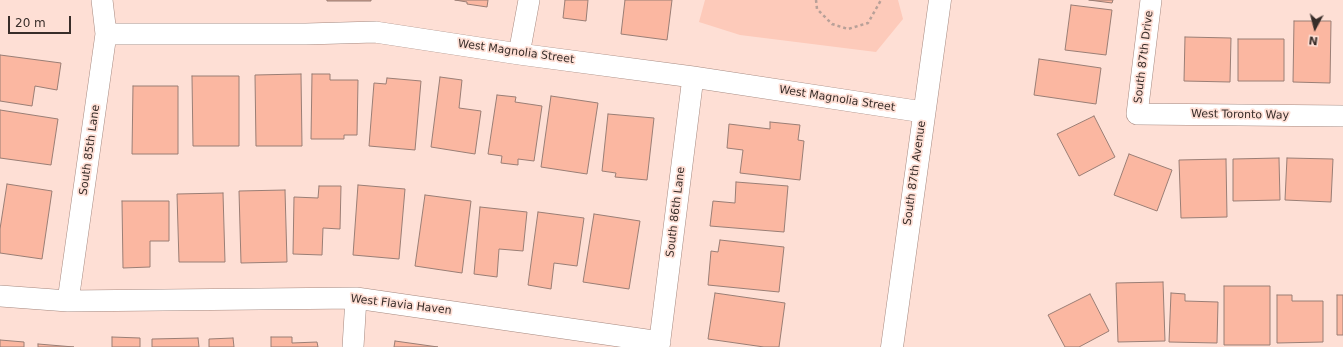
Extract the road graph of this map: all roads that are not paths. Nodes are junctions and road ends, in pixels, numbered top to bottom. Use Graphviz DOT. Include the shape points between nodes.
graph roads {
  1 [pos="102,0"];
  2 [pos="529,0"];
  3 [pos="940,0"];
  4 [pos="1151,0"];
  5 [pos="106,34"];
  6 [pos="519,54"];
  7 [pos="693,77"];
  8 [pos="923,112"];
  9 [pos="1137,114"];
  10 [pos="1343,116"];
  11 [pos="0,296"];
  12 [pos="356,298"];
  13 [pos="68,301"];
  14 [pos="659,344"];
  15 [pos="353,347"];
  16 [pos="892,347"];
  1 -- 5 [label="street, South 85th Lane"];
  2 -- 6 [label="street"];
  3 -- 8 [label="street, South 87th Avenue"];
  4 -- 9 [label="street, South 87th Drive"];
  5 -- 6 [label="street, West Magnolia Street" via="375,32"];
  5 -- 13 [label="street, South 85th Lane"];
  6 -- 7 [label="street, West Magnolia Street"];
  7 -- 8 [label="street, West Magnolia Street"];
  7 -- 14 [label="street, South 86th Lane"];
  8 -- 16 [label="street, South 87th Avenue"];
  9 -- 10 [label="street, West Toronto Way"];
  11 -- 13 [label="street, West Flavia Haven"];
  12 -- 13 [label="street, West Flavia Haven"];
  12 -- 14 [label="street, West Flavia Haven"];
  12 -- 15 [label="street"];
}
